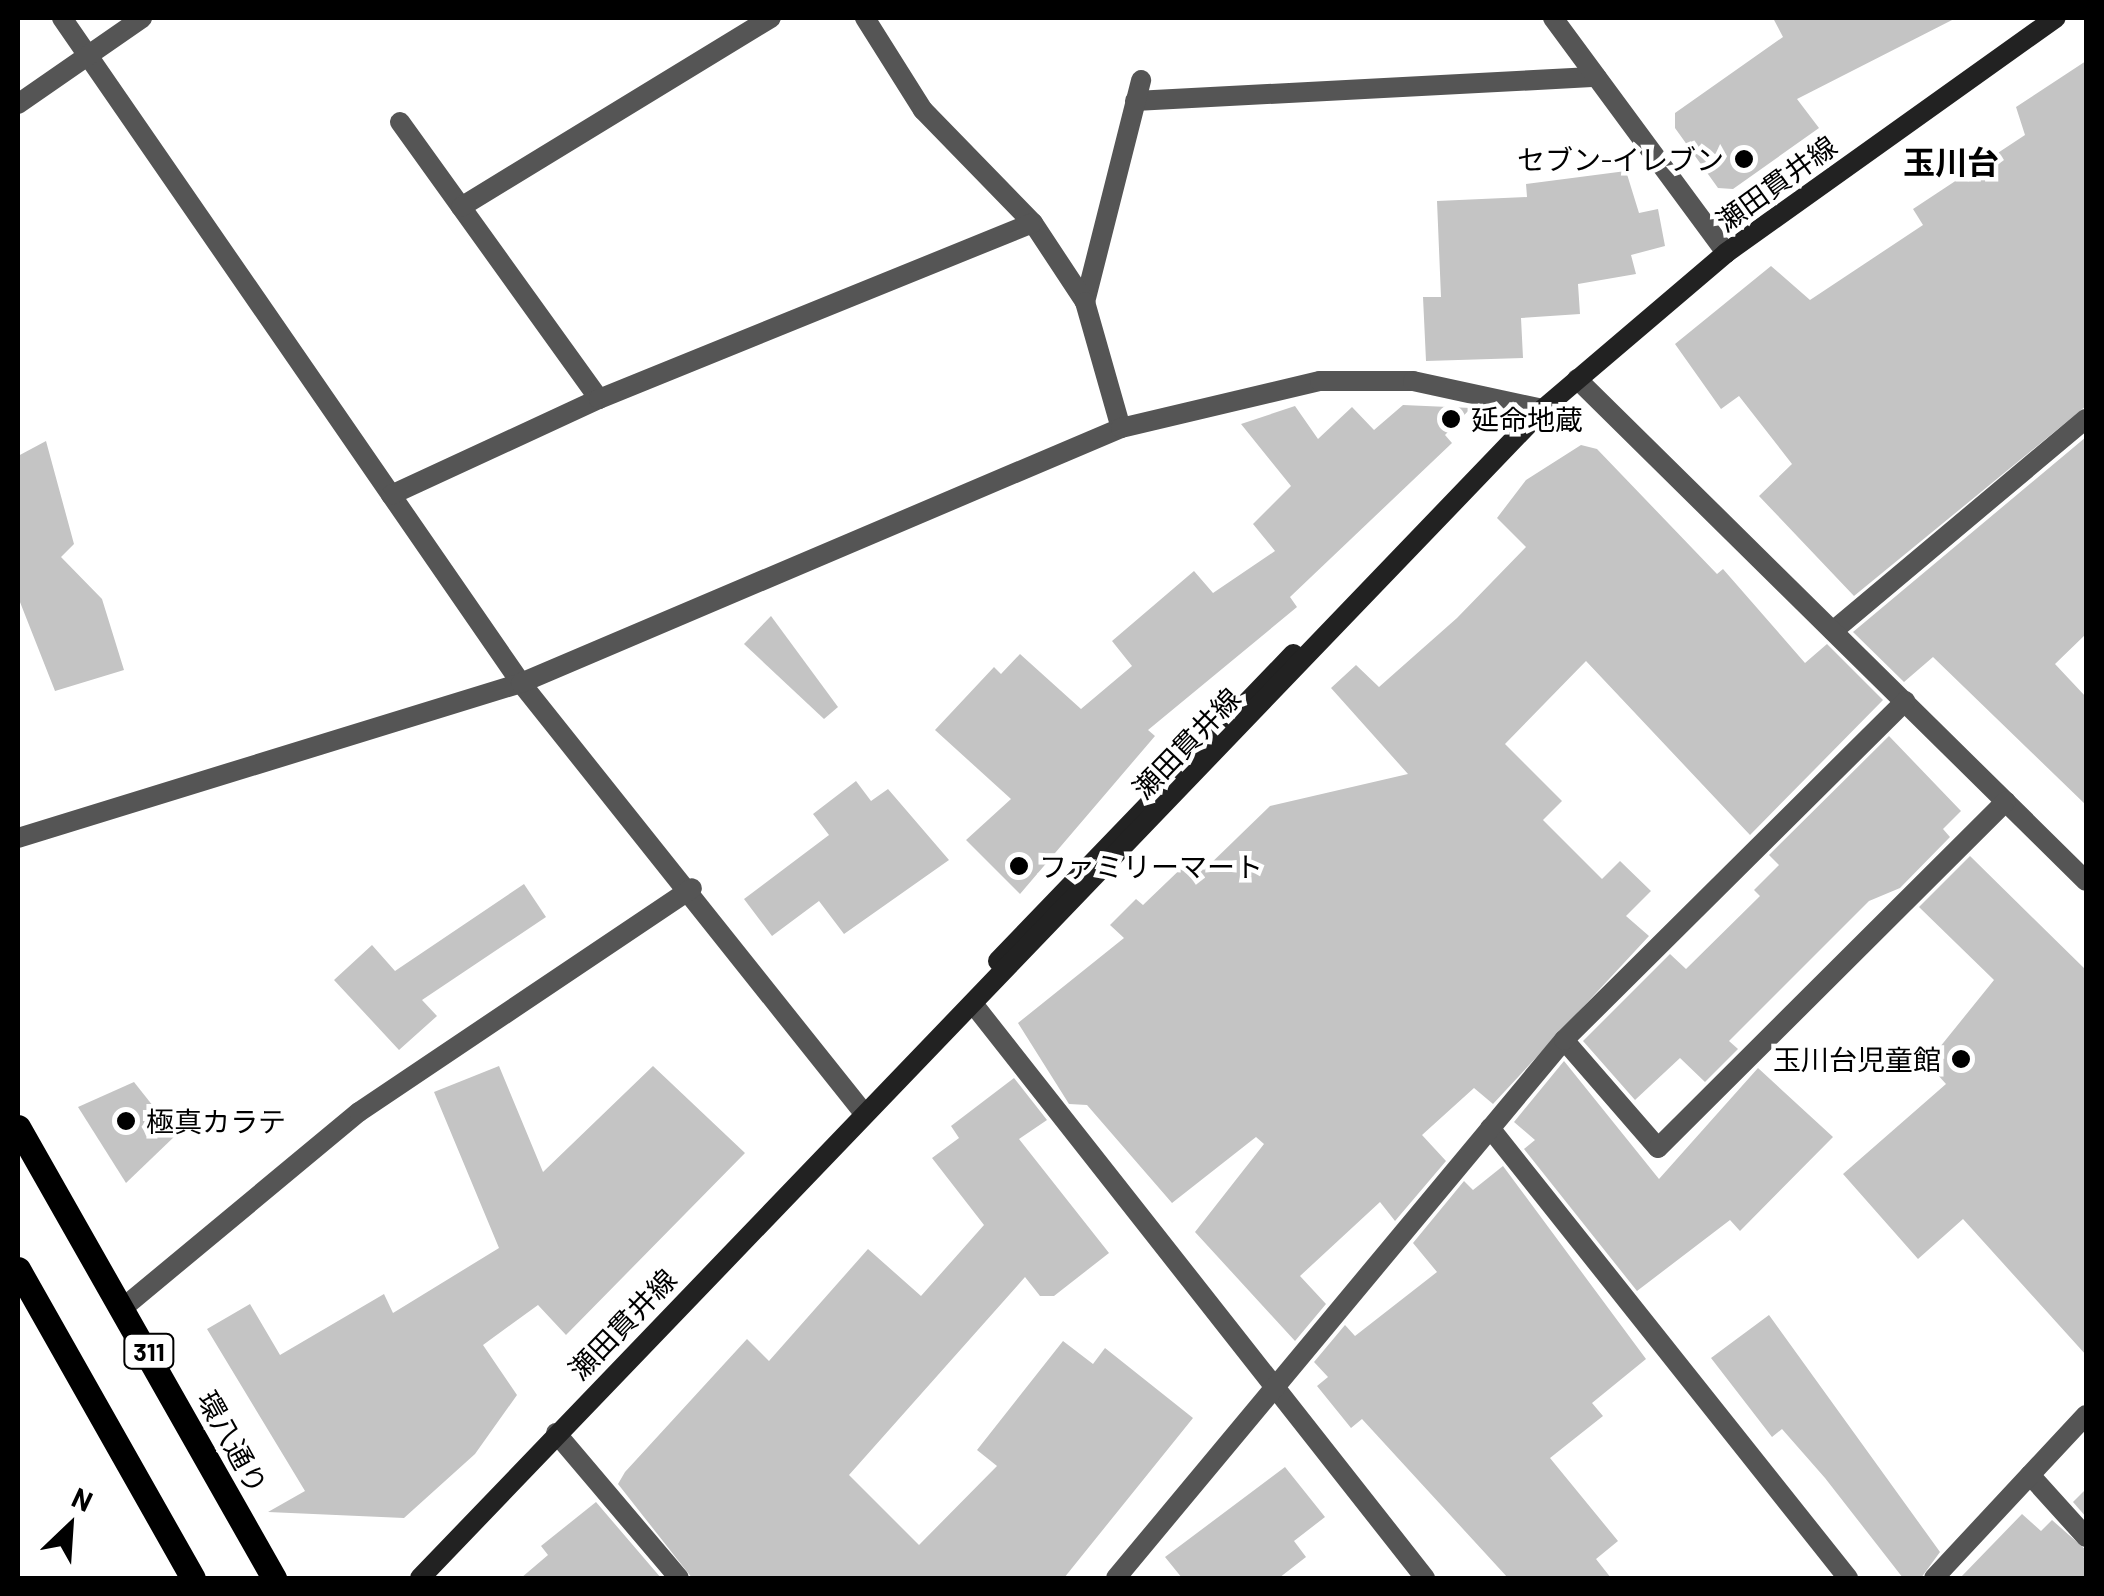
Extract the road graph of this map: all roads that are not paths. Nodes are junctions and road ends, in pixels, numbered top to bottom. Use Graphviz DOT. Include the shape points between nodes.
graph roads {
  1 [pos="62,18"];
  2 [pos="142,18"];
  3 [pos="771,18"];
  4 [pos="865,18"];
  5 [pos="1552,18"];
  6 [pos="2056,18"];
  7 [pos="88,56"];
  8 [pos="1596,77"];
  9 [pos="1141,80"];
  10 [pos="1135,102"];
  11 [pos="18,104"];
  12 [pos="400,122"];
  13 [pos="460,207"];
  14 [pos="1033,223"];
  15 [pos="1726,253"];
  16 [pos="1085,302"];
  17 [pos="1577,379"];
  18 [pos="599,399"];
  19 [pos="1543,409"];
  20 [pos="2086,419"];
  21 [pos="1121,428"];
  22 [pos="390,495"];
  23 [pos="1396,564"];
  24 [pos="1834,631"];
  25 [pos="521,683"];
  26 [pos="1905,701"];
  27 [pos="2006,801"];
  28 [pos="18,838"];
  29 [pos="2086,882"];
  30 [pos="692,888"];
  31 [pos="974,1005"];
  32 [pos="1564,1040"];
  33 [pos="863,1112"];
  34 [pos="18,1127"];
  35 [pos="1490,1128"];
  36 [pos="18,1269"];
  37 [pos="124,1307"];
  38 [pos="1271,1388"];
  39 [pos="2086,1415"];
  40 [pos="556,1433"];
  41 [pos="2030,1476"];
  42 [pos="2086,1537"];
  43 [pos="193,1578"];
  44 [pos="274,1578"];
  45 [pos="420,1578"];
  46 [pos="680,1578"];
  47 [pos="1116,1578"];
  48 [pos="1425,1578"];
  49 [pos="1848,1578"];
  50 [pos="1934,1578"];
  1 -- 7 [label="street"];
  2 -- 7 [label="street"];
  3 -- 13 [label="street"];
  4 -- 14 [label="street" via="923,110"];
  5 -- 8 [label="street"];
  6 -- 15 [label="main road, 瀬田貫井線"];
  7 -- 11 [label="street"];
  7 -- 22 [label="street"];
  8 -- 10 [label="street"];
  8 -- 15 [label="street"];
  9 -- 10 [label="street"];
  10 -- 16 [label="street"];
  12 -- 13 [label="street"];
  13 -- 18 [label="street"];
  14 -- 16 [label="street"];
  14 -- 18 [label="street"];
  15 -- 17 [label="main road, 瀬田貫井線"];
  16 -- 21 [label="street"];
  17 -- 19 [label="main road, 瀬田貫井線"];
  17 -- 24 [label="street"];
  18 -- 22 [label="street"];
  19 -- 21 [label="street" via="1413,381 1320,381"];
  19 -- 23 [label="main road, 瀬田貫井線"];
  20 -- 24 [label="street"];
  21 -- 25 [label="street"];
  22 -- 25 [label="street"];
  23 -- 31 [label="main road, 瀬田貫井線"];
  23 -- 33 [label="main road" via="1238,703"];
  24 -- 26 [label="street"];
  25 -- 28 [label="street"];
  25 -- 30 [label="street"];
  26 -- 27 [label="street"];
  26 -- 32 [label="street"];
  27 -- 29 [label="street"];
  27 -- 32 [label="street" via="1658,1148"];
  30 -- 33 [label="street"];
  30 -- 37 [label="street" via="359,1112"];
  31 -- 33 [label="main road, 瀬田貫井線"];
  31 -- 38 [label="street"];
  32 -- 35 [label="street"];
  33 -- 40 [label="main road, 瀬田貫井線"];
  34 -- 37 [label="main road, 環八通り / 311"];
  35 -- 38 [label="street"];
  35 -- 49 [label="street"];
  36 -- 43 [label="main road, 311"];
  37 -- 44 [label="main road, 環八通り / 311"];
  38 -- 47 [label="street"];
  38 -- 48 [label="street"];
  39 -- 41 [label="street"];
  40 -- 45 [label="main road, 瀬田貫井線"];
  40 -- 46 [label="street"];
  41 -- 42 [label="street"];
  41 -- 50 [label="street"];
}
